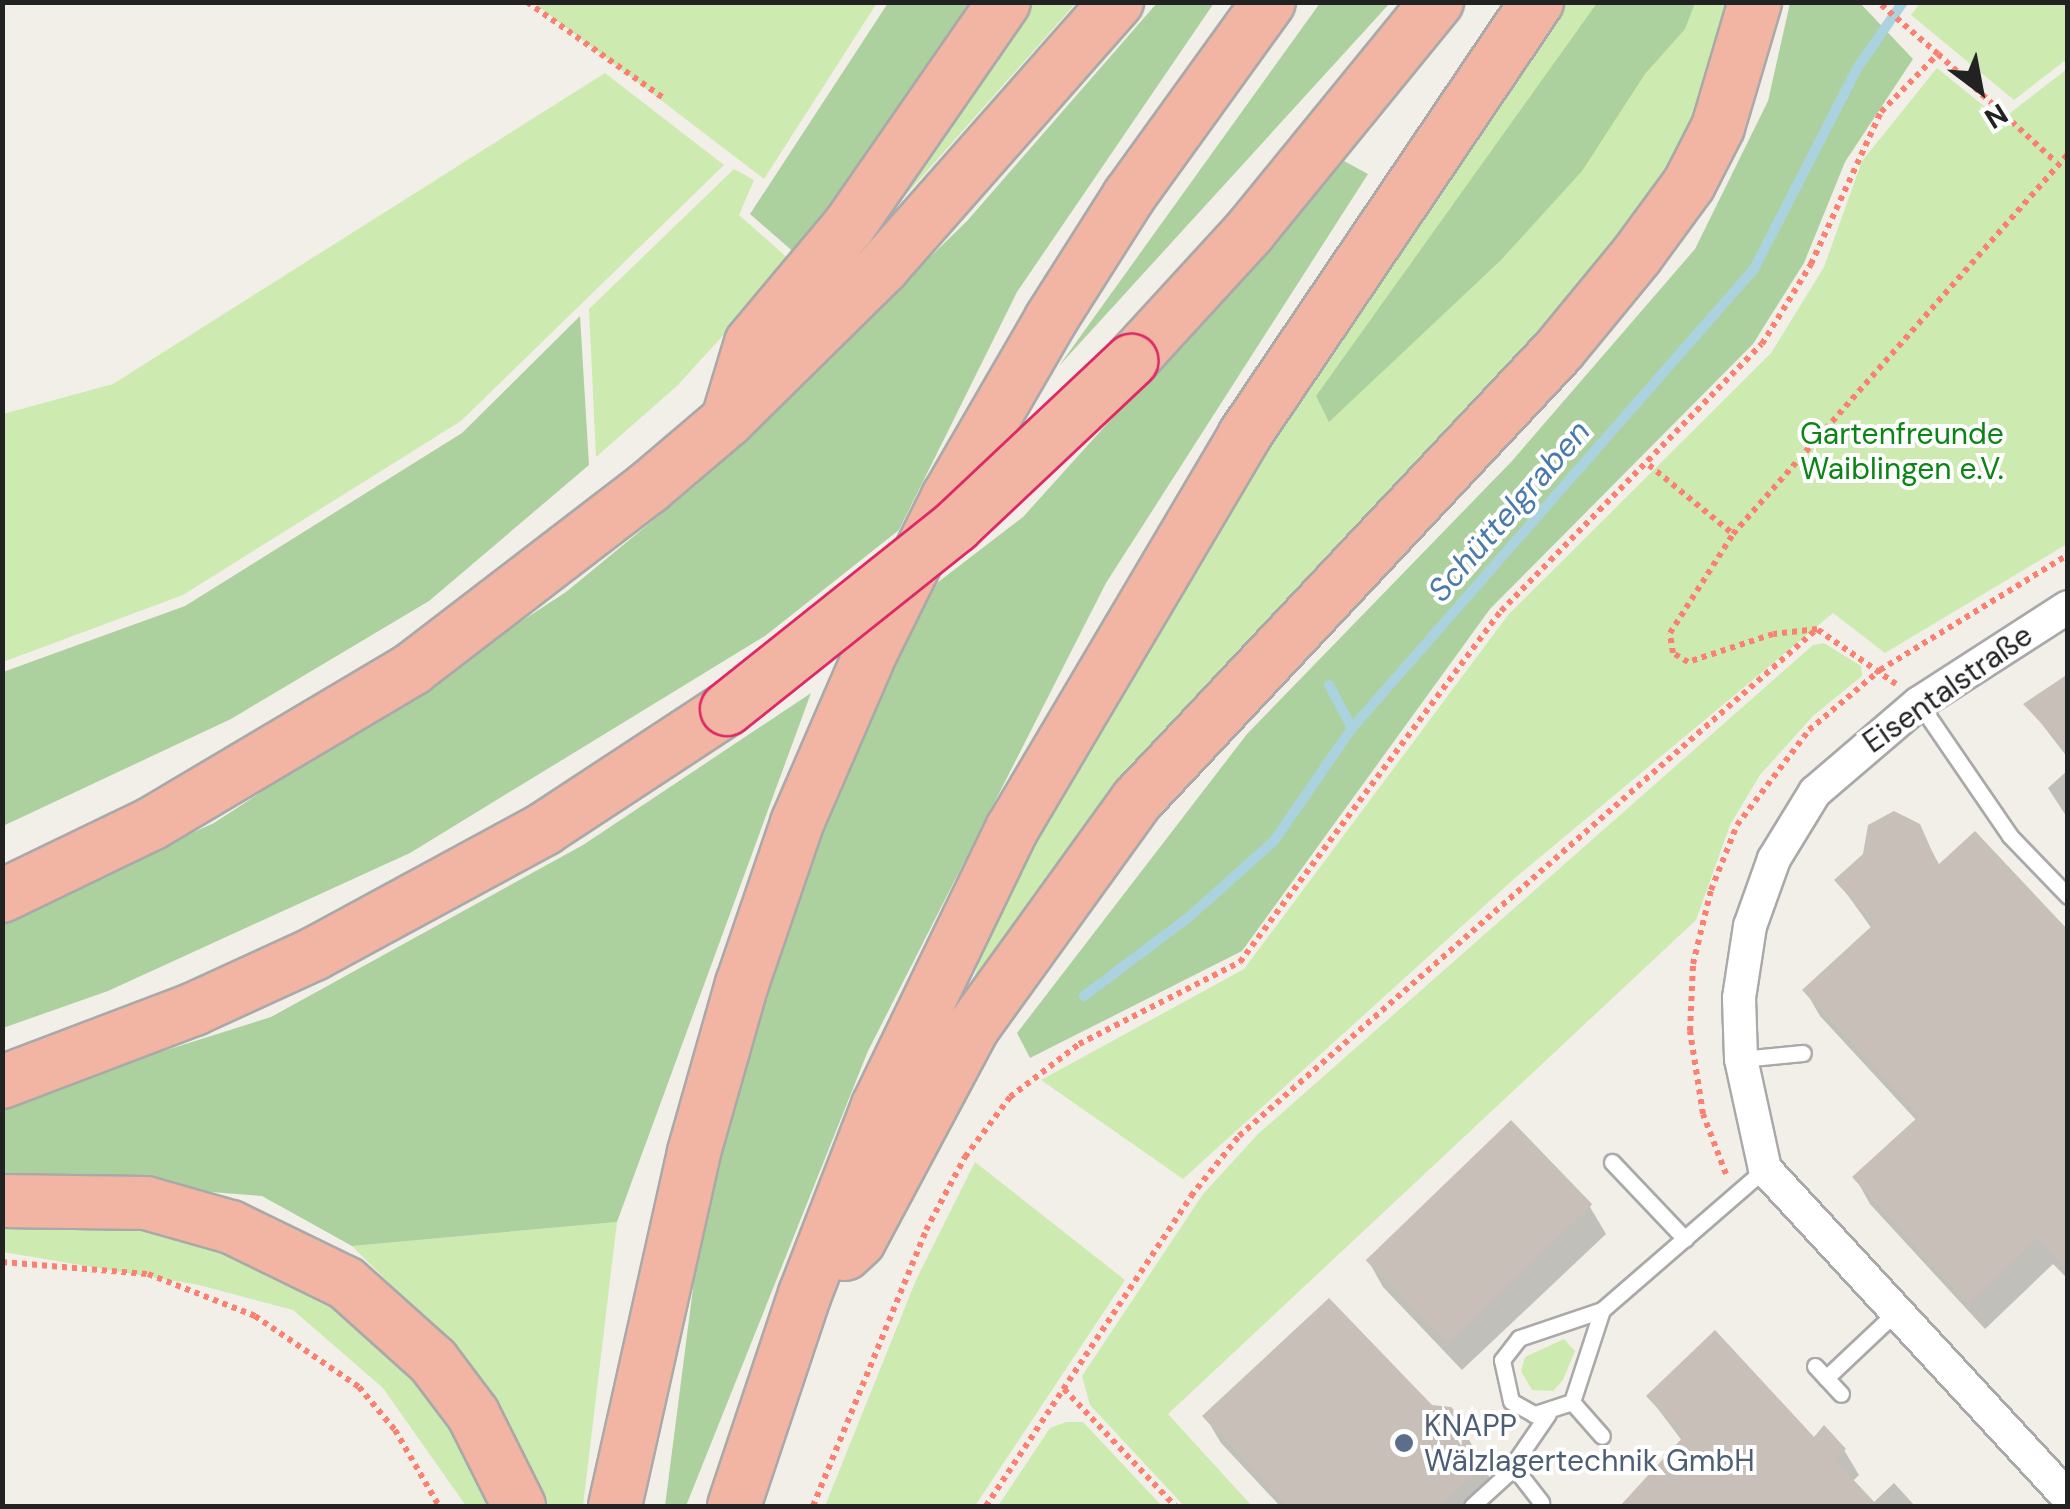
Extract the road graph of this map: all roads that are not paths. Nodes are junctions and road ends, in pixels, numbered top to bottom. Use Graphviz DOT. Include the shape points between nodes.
graph roads {
  1 [pos="1004,2"];
  2 [pos="1116,2"];
  3 [pos="1268,2"];
  4 [pos="1437,2"];
  5 [pos="1536,2"];
  6 [pos="1755,2"];
  7 [pos="728,420"];
  8 [pos="2068,607"];
  9 [pos="1919,703"];
  10 [pos="2,896"];
  11 [pos="2068,896"];
  12 [pos="1803,1053"];
  13 [pos="1741,1060"];
  14 [pos="2,1082"];
  15 [pos="1612,1162"];
  16 [pos="1765,1168"];
  17 [pos="2,1200"];
  18 [pos="1685,1239"];
  19 [pos="804,1294"];
  20 [pos="1602,1310"];
  21 [pos="1896,1312"];
  22 [pos="1841,1394"];
  23 [pos="1572,1402"];
  24 [pos="1548,1414"];
  25 [pos="1602,1436"];
  26 [pos="1513,1466"];
  27 [pos="2068,1497"];
  28 [pos="1541,1502"];
  29 [pos="519,1506"];
  30 [pos="615,1506"];
  31 [pos="734,1506"];
  32 [pos="1472,1506"];
  1 -- 7 [label="highway" via="860,212 751,343"];
  2 -- 7 [label="highway" via="883,267"];
  3 -- 30 [label="highway" via="1129,196 1051,319 948,497 857,684 797,824 742,984 694,1152"];
  4 -- 14 [label="highway, bridge" via="1250,230 1130,361 956,526 727,708 544,829 314,954 194,1009"];
  5 -- 19 [label="highway" via="1244,436 1072,720 951,948 878,1106"];
  6 -- 19 [label="highway" via="1718,127 1638,255 1559,350 1138,798 974,1026 859,1241"];
  7 -- 10 [label="highway" via="412,669 151,824"];
  8 -- 9 [label="street, Eisentalstraße"];
  9 -- 11 [label="lane" via="2010,836"];
  9 -- 13 [label="street, Eisentalstraße" via="1815,792 1774,859 1750,926 1739,998"];
  12 -- 13 [label="lane"];
  13 -- 16 [label="street, Eisentalstraße"];
  15 -- 18 [label="lane"];
  16 -- 18 [label="lane"];
  16 -- 21 [label="street, Eisentalstraße"];
  17 -- 29 [label="highway" via="146,1203 231,1227 346,1283 433,1361 473,1414"];
  18 -- 20 [label="lane"];
  19 -- 31 [label="highway"];
  20 -- 23 [label="lane"];
  20 -- 24 [label="lane" via="1532,1332 1508,1347 1503,1388 1522,1409"];
  21 -- 22 [label="lane" via="1820,1372"];
  21 -- 27 [label="street, Eisentalstraße"];
  23 -- 24 [label="lane"];
  23 -- 25 [label="lane"];
  24 -- 26 [label="lane"];
  26 -- 28 [label="lane"];
  26 -- 32 [label="lane"];
}
